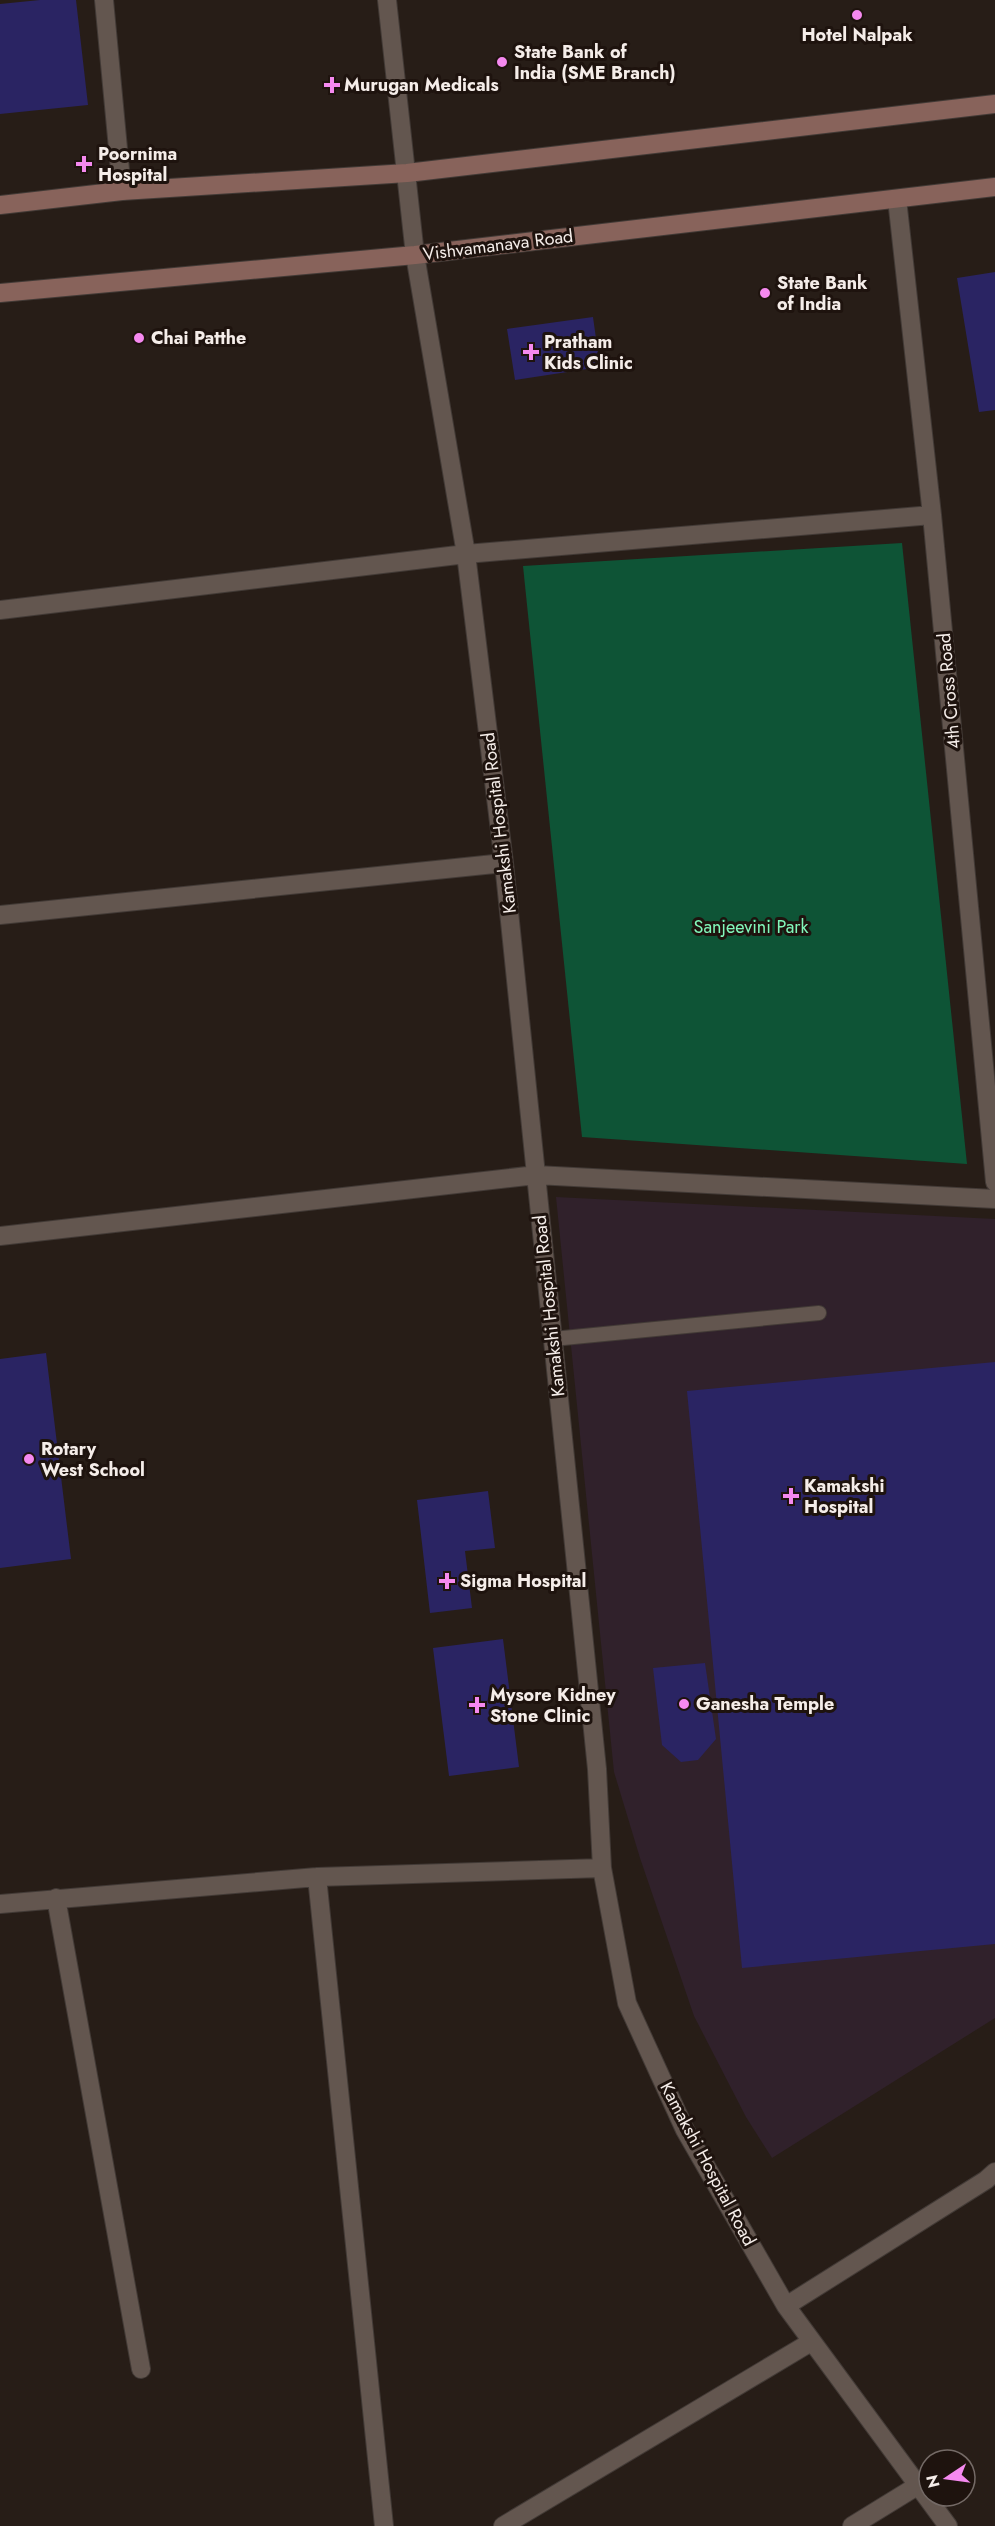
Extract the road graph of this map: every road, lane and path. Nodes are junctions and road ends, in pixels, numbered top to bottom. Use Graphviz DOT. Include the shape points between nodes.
graph roads {
  1 [pos="104,0"];
  2 [pos="387,0"];
  3 [pos="995,104"];
  4 [pos="407,173"];
  5 [pos="995,187"];
  6 [pos="122,191"];
  7 [pos="897,199"];
  8 [pos="0,205"];
  9 [pos="415,255"];
  10 [pos="0,293"];
  11 [pos="932,515"];
  12 [pos="466,554"];
  13 [pos="0,610"];
  14 [pos="504,863"];
  15 [pos="0,915"];
  16 [pos="536,1174"];
  17 [pos="995,1182"];
  18 [pos="995,1199"];
  19 [pos="0,1236"];
  20 [pos="819,1314"];
  21 [pos="553,1339"];
  22 [pos="602,1868"];
  23 [pos="317,1876"];
  24 [pos="56,1898"];
  25 [pos="0,1904"];
  26 [pos="992,2181"];
  27 [pos="786,2306"];
  28 [pos="810,2342"];
  29 [pos="141,2369"];
  30 [pos="917,2486"];
  31 [pos="934,2508"];
  32 [pos="384,2526"];
  33 [pos="503,2526"];
  34 [pos="852,2526"];
  35 [pos="948,2526"];
  1 -- 6 [label="street"];
  2 -- 4 [label="street, Kamakshi Hospital Road"];
  3 -- 4 [label="main road"];
  4 -- 6 [label="main road"];
  4 -- 9 [label="street, Kamakshi Hospital Road"];
  5 -- 7 [label="main road, Vishvamanava Road"];
  6 -- 8 [label="main road"];
  7 -- 9 [label="main road, Vishvamanava Road"];
  7 -- 11 [label="street, 4th Cross Road"];
  9 -- 10 [label="main road, Vishvamanava Road"];
  9 -- 12 [label="street, Kamakshi Hospital Road"];
  11 -- 12 [label="street"];
  11 -- 17 [label="street, 4th Cross Road"];
  12 -- 13 [label="street"];
  12 -- 14 [label="street, Kamakshi Hospital Road"];
  14 -- 15 [label="street"];
  14 -- 16 [label="street, Kamakshi Hospital Road"];
  16 -- 18 [label="street"];
  16 -- 19 [label="street"];
  16 -- 21 [label="street, Kamakshi Hospital Road"];
  20 -- 21 [label="lane"];
  21 -- 22 [label="street, Kamakshi Hospital Road" via="596,1758"];
  22 -- 23 [label="street"];
  22 -- 27 [label="street, Kamakshi Hospital Road" via="627,2003 685,2130"];
  23 -- 24 [label="street"];
  23 -- 32 [label="street"];
  24 -- 25 [label="street"];
  24 -- 29 [label="street"];
  26 -- 27 [label="street"];
  27 -- 28 [label="street, Kamakshi Hospital Road"];
  28 -- 30 [label="street, Kamakshi Hospital Road"];
  28 -- 33 [label="street"];
  30 -- 34 [label="street"];
  31 -- 35 [label="street, Kamakshi Hospital Road"];
}
